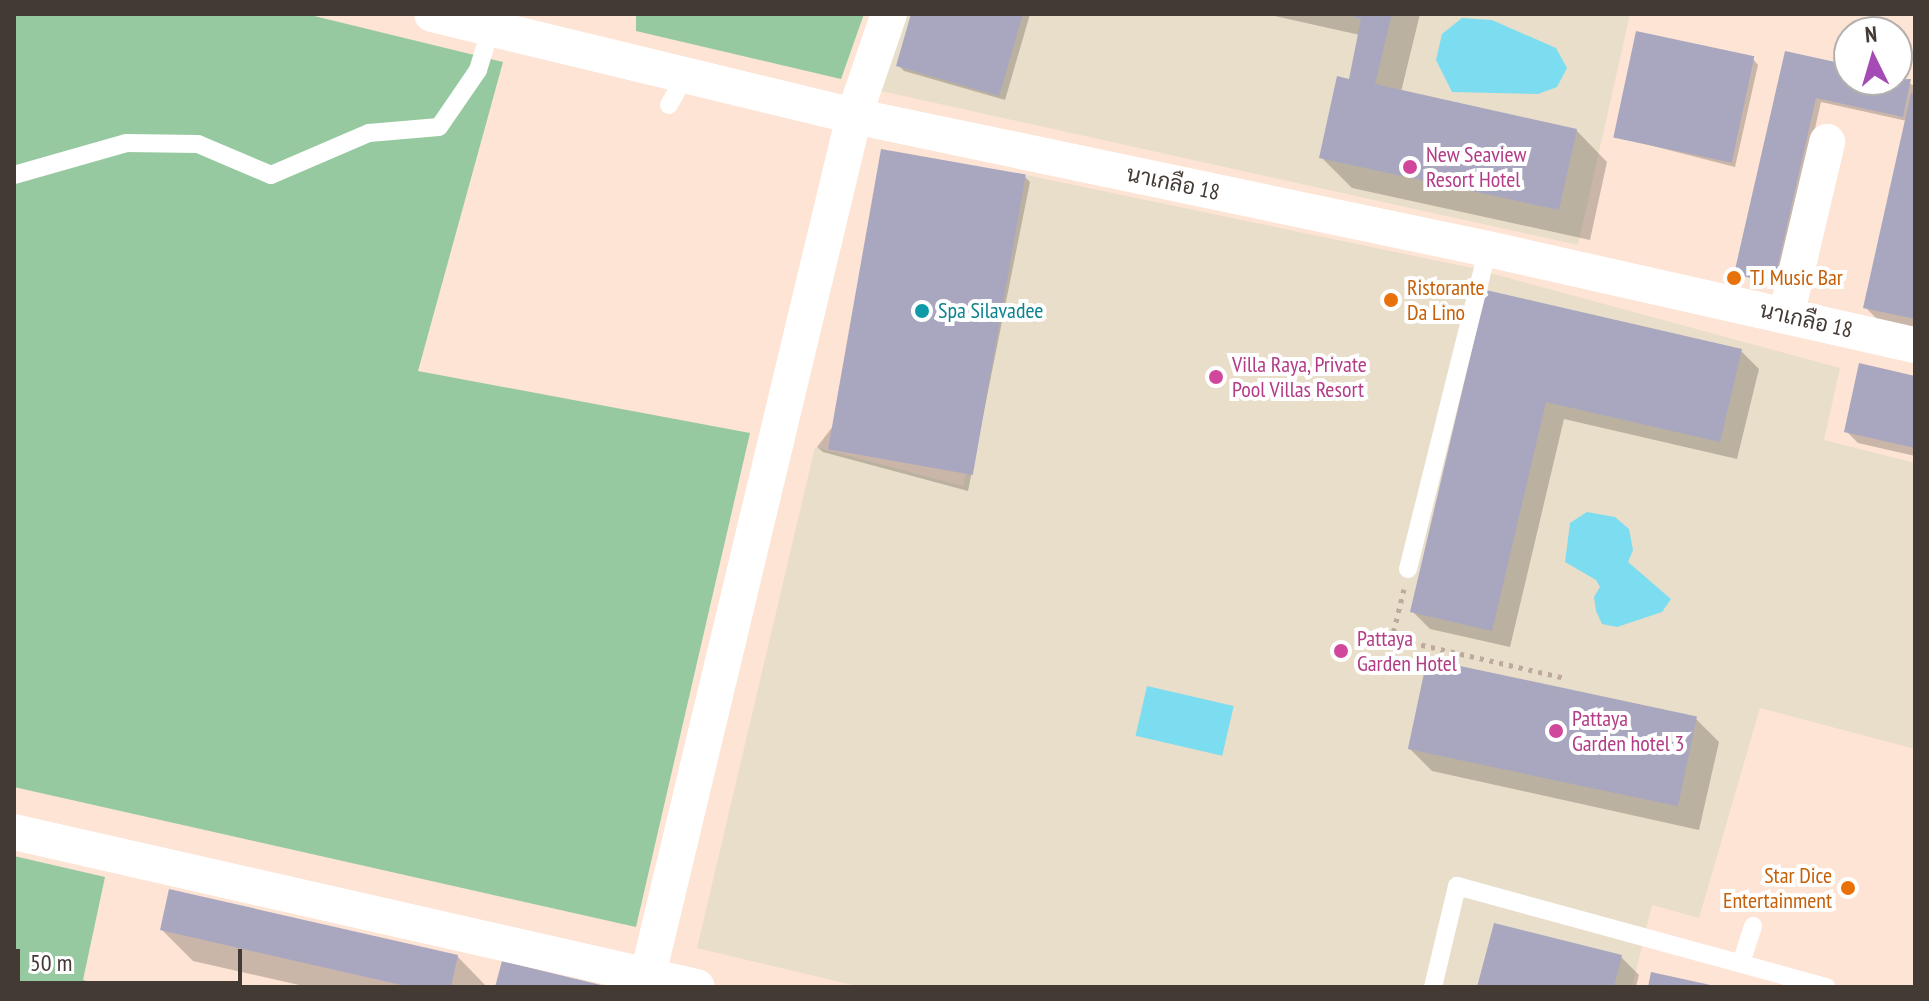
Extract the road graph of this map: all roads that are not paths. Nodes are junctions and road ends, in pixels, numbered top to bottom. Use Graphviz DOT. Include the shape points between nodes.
graph roads {
  1 [pos="432,14"];
  2 [pos="889,14"];
  3 [pos="490,31"];
  4 [pos="854,116"];
  5 [pos="1827,142"];
  6 [pos="14,175"];
  7 [pos="1488,249"];
  8 [pos="1786,316"];
  9 [pos="1915,345"];
  10 [pos="1408,569"];
  11 [pos="14,832"];
  12 [pos="1753,926"];
  13 [pos="1741,963"];
  14 [pos="646,981"];
  15 [pos="697,987"];
  16 [pos="1433,987"];
  17 [pos="1826,987"];
  1 -- 3 [label="street, นาเกลือ 18"];
  2 -- 4 [label="street"];
  3 -- 4 [label="street, นาเกลือ 18" via="677,91"];
  3 -- 6 [label="lane" via="478,70 439,127 369,133 271,175 198,144 126,143"];
  4 -- 7 [label="street, นาเกลือ 18"];
  4 -- 14 [label="street"];
  5 -- 8 [label="street"];
  7 -- 8 [label="street, นาเกลือ 18"];
  7 -- 10 [label="lane"];
  8 -- 9 [label="street, นาเกลือ 18"];
  11 -- 14 [label="street"];
  12 -- 13 [label="lane"];
  13 -- 16 [label="lane" via="1457,886"];
  13 -- 17 [label="lane"];
  14 -- 15 [label="street"];
}
